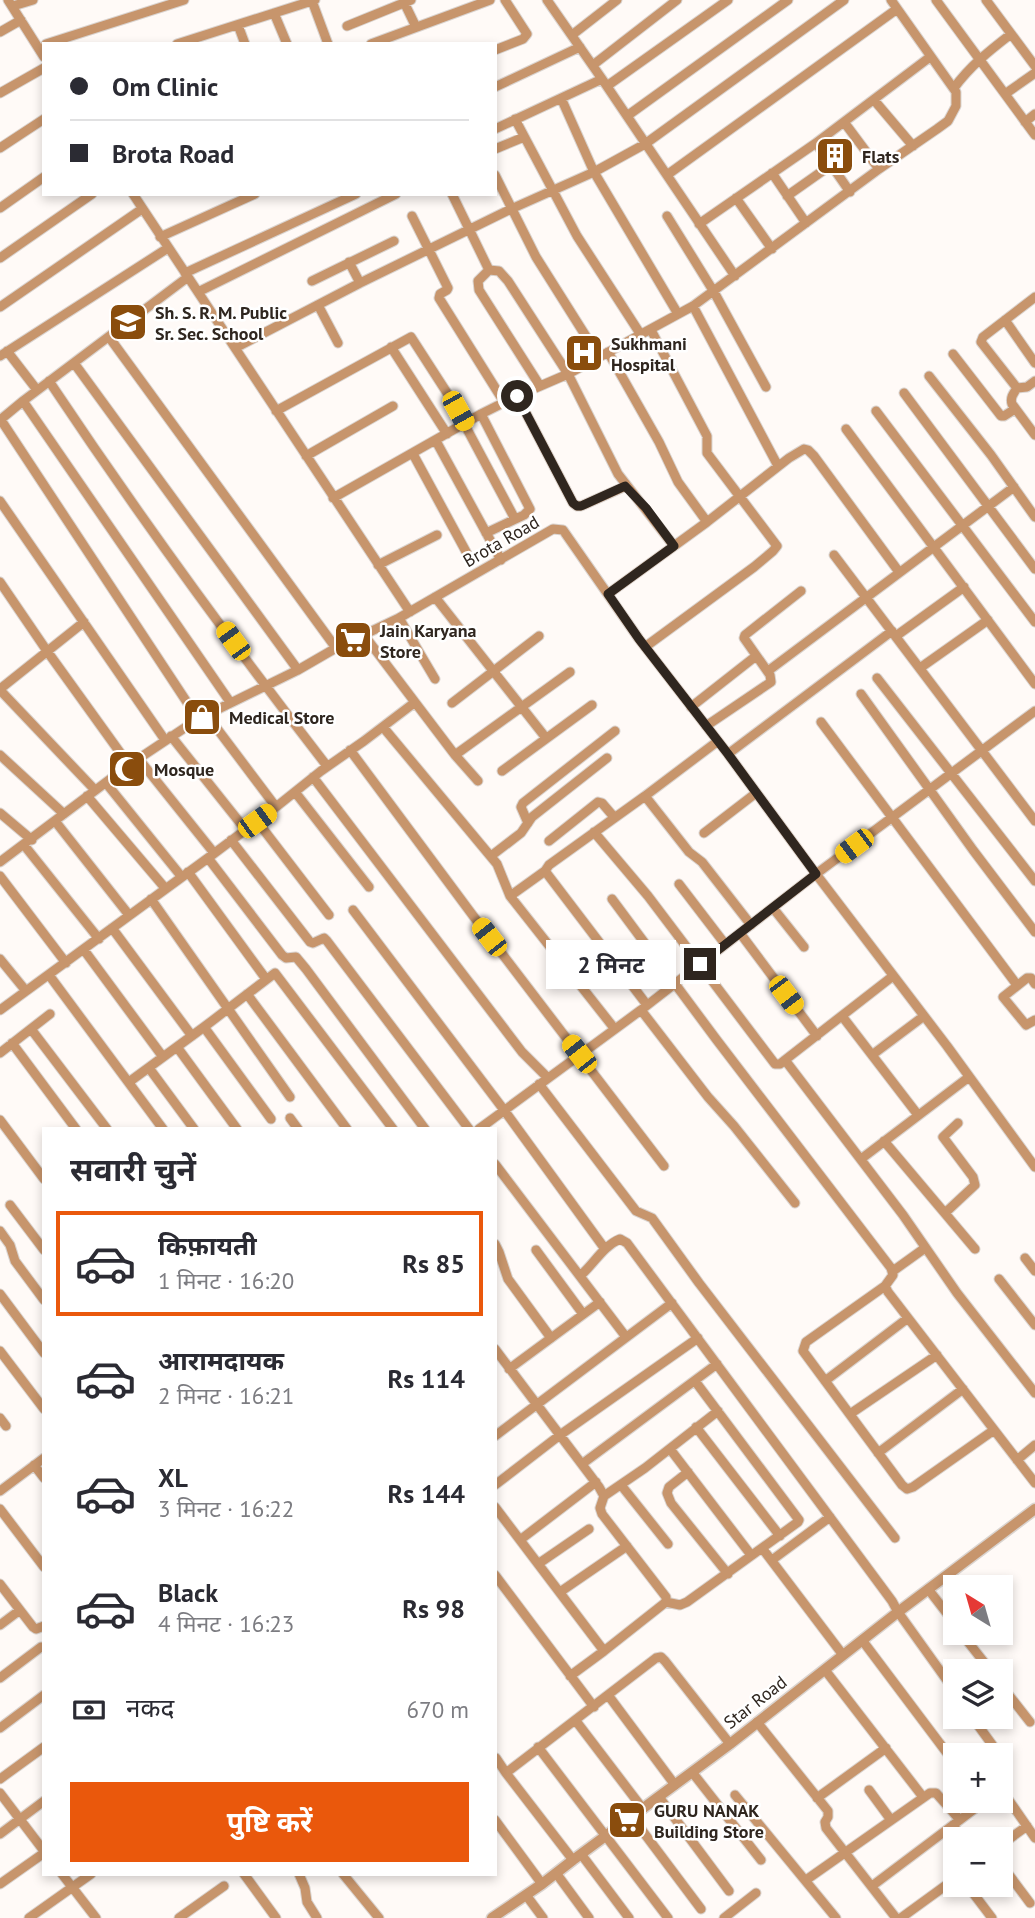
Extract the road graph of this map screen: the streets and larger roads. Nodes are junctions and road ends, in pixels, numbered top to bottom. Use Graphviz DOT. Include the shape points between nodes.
graph roads {
  1 [pos="33,0"];
  2 [pos="184,0"];
  3 [pos="313,0"];
  4 [pos="505,0"];
  5 [pos="547,0"];
  6 [pos="617,0"];
  7 [pos="677,0"];
  8 [pos="728,0"];
  9 [pos="788,0"];
  10 [pos="844,0"];
  11 [pos="891,0"];
  12 [pos="936,0"];
  13 [pos="986,0"];
  14 [pos="406,1"];
  15 [pos="483,1"];
  16 [pos="10,3"];
  17 [pos="897,9"];
  18 [pos="274,13"];
  19 [pos="21,20"];
  20 [pos="237,25"];
  21 [pos="347,26"];
  22 [pos="416,27"];
  23 [pos="0,32"];
  24 [pos="1011,34"];
  25 [pos="572,35"];
  26 [pos="51,42"];
  27 [pos="183,42"];
  28 [pos="244,42"];
  29 [pos="286,42"];
  30 [pos="327,42"];
  31 [pos="376,42"];
  32 [pos="42,45"];
  33 [pos="580,47"];
  34 [pos="497,49"];
  35 [pos="930,57"];
  36 [pos="979,58"];
  37 [pos="593,65"];
  38 [pos="1035,66"];
  39 [pos="42,69"];
  40 [pos="1035,73"];
  41 [pos="604,82"];
  42 [pos="497,86"];
  43 [pos="954,88"];
  44 [pos="0,93"];
  45 [pos="1005,94"];
  46 [pos="561,98"];
  47 [pos="874,100"];
  48 [pos="1035,114"];
  49 [pos="627,116"];
  50 [pos="42,120"];
  51 [pos="515,120"];
  52 [pos="844,122"];
  53 [pos="1025,122"];
  54 [pos="497,128"];
  55 [pos="1035,135"];
  56 [pos="524,137"];
  57 [pos="816,143"];
  58 [pos="646,144"];
  59 [pos="913,146"];
  60 [pos="0,148"];
  61 [pos="497,148"];
  62 [pos="831,165"];
  63 [pos="879,169"];
  64 [pos="594,172"];
  65 [pos="772,173"];
  66 [pos="667,176"];
  67 [pos="42,178"];
  68 [pos="497,179"];
  69 [pos="552,191"];
  70 [pos="850,192"];
  71 [pos="89,196"];
  72 [pos="136,196"];
  73 [pos="251,196"];
  74 [pos="352,196"];
  75 [pos="392,196"];
  76 [pos="453,196"];
  77 [pos="788,196"];
  78 [pos="736,198"];
  79 [pos="0,208"];
  80 [pos="142,209"];
  81 [pos="511,209"];
  82 [pos="412,216"];
  83 [pos="667,216"];
  84 [pos="806,223"];
  85 [pos="699,224"];
  86 [pos="470,230"];
  87 [pos="160,237"];
  88 [pos="394,241"];
  89 [pos="168,247"];
  90 [pos="772,249"];
  91 [pos="429,250"];
  92 [pos="0,258"];
  93 [pos="349,262"];
  94 [pos="489,270"];
  95 [pos="187,275"];
  96 [pos="734,276"];
  97 [pos="313,281"];
  98 [pos="360,283"];
  99 [pos="198,292"];
  100 [pos="714,292"];
  101 [pos="1034,301"];
  102 [pos="318,305"];
  103 [pos="693,306"];
  104 [pos="0,307"];
  105 [pos="678,314"];
  106 [pos="1005,320"];
  107 [pos="651,330"];
  108 [pos="641,335"];
  109 [pos="109,337"];
  110 [pos="338,343"];
  111 [pos="391,347"];
  112 [pos="235,348"];
  113 [pos="4,353"];
  114 [pos="953,354"];
  115 [pos="604,355"];
  116 [pos="74,363"];
  117 [pos="1035,363"];
  118 [pos="568,374"];
  119 [pos="929,376"];
  120 [pos="49,381"];
  121 [pos="1035,381"];
  122 [pos="540,386"];
  123 [pos="766,387"];
  124 [pos="1017,388"];
  125 [pos="37,390"];
  126 [pos="904,393"];
  127 [pos="517,396"];
  128 [pos="23,401"];
  129 [pos="504,402"];
  130 [pos="393,407"];
  131 [pos="1015,409"];
  132 [pos="276,411"];
  133 [pos="876,411"];
  134 [pos="481,414"];
  135 [pos="0,420"];
  136 [pos="465,423"];
  137 [pos="1033,428"];
  138 [pos="846,429"];
  139 [pos="447,435"];
  140 [pos="436,441"];
  141 [pos="413,454"];
  142 [pos="306,456"];
  143 [pos="778,466"];
  144 [pos="625,486"];
  145 [pos="1014,487"];
  146 [pos="740,496"];
  147 [pos="333,498"];
  148 [pos="0,501"];
  149 [pos="989,506"];
  150 [pos="1035,517"];
  151 [pos="515,519"];
  152 [pos="707,522"];
  153 [pos="963,525"];
  154 [pos="486,533"];
  155 [pos="437,535"];
  156 [pos="674,546"];
  157 [pos="934,546"];
  158 [pos="834,555"];
  159 [pos="470,559"];
  160 [pos="501,560"];
  161 [pos="378,565"];
  162 [pos="1035,569"];
  163 [pos="899,572"];
  164 [pos="0,582"];
  165 [pos="964,587"];
  166 [pos="801,591"];
  167 [pos="608,594"];
  168 [pos="435,597"];
  169 [pos="867,598"];
  170 [pos="410,612"];
  171 [pos="399,618"];
  172 [pos="988,620"];
  173 [pos="83,622"];
  174 [pos="1035,622"];
  175 [pos="894,634"];
  176 [pos="363,635"];
  177 [pos="539,636"];
  178 [pos="645,647"];
  179 [pos="336,648"];
  180 [pos="47,650"];
  181 [pos="756,656"];
  182 [pos="920,668"];
  183 [pos="298,670"];
  184 [pos="494,670"];
  185 [pos="768,671"];
  186 [pos="570,672"];
  187 [pos="877,678"];
  188 [pos="435,679"];
  189 [pos="1035,684"];
  190 [pos="265,686"];
  191 [pos="0,690"];
  192 [pos="861,694"];
  193 [pos="230,702"];
  194 [pos="415,703"];
  195 [pos="452,703"];
  196 [pos="592,705"];
  197 [pos="523,706"];
  198 [pos="691,707"];
  199 [pos="1035,711"];
  200 [pos="202,717"];
  201 [pos="821,722"];
  202 [pos="706,726"];
  203 [pos="383,727"];
  204 [pos="615,731"];
  205 [pos="168,738"];
  206 [pos="546,738"];
  207 [pos="718,741"];
  208 [pos="350,750"];
  209 [pos="982,750"];
  210 [pos="728,754"];
  211 [pos="0,755"];
  212 [pos="455,755"];
  213 [pos="138,758"];
  214 [pos="607,758"];
  215 [pos="129,765"];
  216 [pos="327,766"];
  217 [pos="502,771"];
  218 [pos="950,773"];
  219 [pos="313,777"];
  220 [pos="478,781"];
  221 [pos="106,783"];
  222 [pos="929,789"];
  223 [pos="295,792"];
  224 [pos="91,793"];
  225 [pos="756,793"];
  226 [pos="645,796"];
  227 [pos="276,807"];
  228 [pos="0,813"];
  229 [pos="64,814"];
  230 [pos="614,817"];
  231 [pos="892,817"];
  232 [pos="55,821"];
  233 [pos="257,821"];
  234 [pos="1035,821"];
  235 [pos="528,823"];
  236 [pos="245,830"];
  237 [pos="594,832"];
  238 [pos="704,833"];
  239 [pos="232,840"];
  240 [pos="549,841"];
  241 [pos="28,842"];
  242 [pos="211,856"];
  243 [pos="491,856"];
  244 [pos="0,862"];
  245 [pos="545,871"];
  246 [pos="184,874"];
  247 [pos="816,874"];
  248 [pos="0,876"];
  249 [pos="1035,881"];
  250 [pos="678,884"];
  251 [pos="369,887"];
  252 [pos="165,888"];
  253 [pos="510,897"];
  254 [pos="151,899"];
  255 [pos="612,900"];
  256 [pos="773,908"];
  257 [pos="353,909"];
  258 [pos="129,915"];
  259 [pos="329,915"];
  260 [pos="751,925"];
  261 [pos="113,928"];
  262 [pos="1035,932"];
  263 [pos="740,933"];
  264 [pos="99,939"];
  265 [pos="725,944"];
  266 [pos="804,947"];
  267 [pos="84,950"];
  268 [pos="0,959"];
  269 [pos="66,963"];
  270 [pos="700,964"];
  271 [pos="49,975"];
  272 [pos="893,976"];
  273 [pos="266,979"];
  274 [pos="676,984"];
  275 [pos="1035,984"];
  276 [pos="1017,985"];
  277 [pos="26,991"];
  278 [pos="247,994"];
  279 [pos="644,1007"];
  280 [pos="228,1009"];
  281 [pos="0,1010"];
  282 [pos="50,1014"];
  283 [pos="842,1016"];
  284 [pos="923,1016"];
  285 [pos="1035,1020"];
  286 [pos="204,1027"];
  287 [pos="614,1028"];
  288 [pos="30,1029"];
  289 [pos="192,1036"];
  290 [pos="817,1036"];
  291 [pos="12,1043"];
  292 [pos="177,1047"];
  293 [pos="0,1053"];
  294 [pos="579,1054"];
  295 [pos="872,1055"];
  296 [pos="163,1057"];
  297 [pos="785,1060"];
  298 [pos="149,1068"];
  299 [pos="547,1077"];
  300 [pos="969,1077"];
  301 [pos="129,1082"];
  302 [pos="539,1084"];
  303 [pos="290,1097"];
  304 [pos="504,1110"];
  305 [pos="918,1115"];
  306 [pos="290,1118"];
  307 [pos="271,1119"];
  308 [pos="0,1120"];
  309 [pos="958,1124"];
  310 [pos="75,1127"];
  311 [pos="105,1127"];
  312 [pos="162,1127"];
  313 [pos="193,1127"];
  314 [pos="236,1127"];
  315 [pos="297,1127"];
  316 [pos="346,1127"];
  317 [pos="392,1127"];
  318 [pos="424,1127"];
  319 [pos="467,1127"];
  320 [pos="482,1127"];
  321 [pos="884,1141"];
  322 [pos="861,1159"];
  323 [pos="664,1166"];
  324 [pos="497,1167"];
  325 [pos="1035,1167"];
  326 [pos="42,1176"];
  327 [pos="795,1203"];
  328 [pos="10,1205"];
  329 [pos="945,1213"];
  330 [pos="0,1231"];
  331 [pos="42,1247"];
  332 [pos="497,1248"];
  333 [pos="925,1248"];
  334 [pos="975,1248"];
  335 [pos="605,1249"];
  336 [pos="536,1250"];
  337 [pos="1025,1258"];
  338 [pos="1035,1271"];
  339 [pos="893,1272"];
  340 [pos="580,1276"];
  341 [pos="999,1279"];
  342 [pos="885,1286"];
  343 [pos="0,1294"];
  344 [pos="42,1297"];
  345 [pos="600,1301"];
  346 [pos="672,1303"];
  347 [pos="583,1314"];
  348 [pos="908,1318"];
  349 [pos="1035,1325"];
  350 [pos="626,1337"];
  351 [pos="551,1338"];
  352 [pos="698,1338"];
  353 [pos="42,1350"];
  354 [pos="0,1351"];
  355 [pos="497,1352"];
  356 [pos="937,1355"];
  357 [pos="717,1364"];
  358 [pos="509,1368"];
  359 [pos="695,1381"];
  360 [pos="825,1381"];
  361 [pos="963,1390"];
  362 [pos="1034,1391"];
  363 [pos="42,1406"];
  364 [pos="537,1406"];
  365 [pos="718,1411"];
  366 [pos="850,1414"];
  367 [pos="696,1427"];
  368 [pos="994,1430"];
  369 [pos="497,1435"];
  370 [pos="560,1436"];
  371 [pos="1035,1446"];
  372 [pos="670,1449"];
  373 [pos="878,1452"];
  374 [pos="42,1459"];
  375 [pos="1017,1460"];
  376 [pos="582,1464"];
  377 [pos="34,1465"];
  378 [pos="688,1472"];
  379 [pos="42,1475"];
  380 [pos="596,1482"];
  381 [pos="497,1483"];
  382 [pos="1035,1483"];
  383 [pos="621,1485"];
  384 [pos="0,1491"];
  385 [pos="604,1496"];
  386 [pos="1035,1509"];
  387 [pos="0,1510"];
  388 [pos="497,1510"];
  389 [pos="830,1517"];
  390 [pos="589,1529"];
  391 [pos="779,1536"];
  392 [pos="895,1538"];
  393 [pos="520,1540"];
  394 [pos="668,1544"];
  395 [pos="627,1546"];
  396 [pos="762,1548"];
  397 [pos="751,1555"];
  398 [pos="772,1560"];
  399 [pos="42,1564"];
  400 [pos="538,1564"];
  401 [pos="727,1574"];
  402 [pos="497,1578"];
  403 [pos="0,1584"];
  404 [pos="928,1589"];
  405 [pos="560,1592"];
  406 [pos="666,1602"];
  407 [pos="943,1608"];
  408 [pos="20,1610"];
  409 [pos="898,1612"];
  410 [pos="0,1625"];
  411 [pos="42,1627"];
  412 [pos="862,1640"];
  413 [pos="970,1645"];
  414 [pos="41,1647"];
  415 [pos="604,1651"];
  416 [pos="843,1655"];
  417 [pos="981,1659"];
  418 [pos="825,1670"];
  419 [pos="943,1675"];
  420 [pos="570,1676"];
  421 [pos="0,1678"];
  422 [pos="42,1696"];
  423 [pos="608,1696"];
  424 [pos="1013,1700"];
  425 [pos="594,1707"];
  426 [pos="576,1721"];
  427 [pos="1030,1722"];
  428 [pos="757,1723"];
  429 [pos="0,1728"];
  430 [pos="730,1744"];
  431 [pos="538,1747"];
  432 [pos="42,1748"];
  433 [pos="886,1748"];
  434 [pos="943,1748"];
  435 [pos="497,1760"];
  436 [pos="692,1772"];
  437 [pos="506,1773"];
  438 [pos="0,1779"];
  439 [pos="675,1785"];
  440 [pos="869,1790"];
  441 [pos="0,1793"];
  442 [pos="735,1795"];
  443 [pos="659,1797"];
  444 [pos="923,1797"];
  445 [pos="817,1798"];
  446 [pos="42,1802"];
  447 [pos="1013,1806"];
  448 [pos="643,1809"];
  449 [pos="969,1813"];
  450 [pos="632,1817"];
  451 [pos="20,1819"];
  452 [pos="891,1820"];
  453 [pos="497,1823"];
  454 [pos="956,1823"];
  455 [pos="1027,1826"];
  456 [pos="958,1827"];
  457 [pos="0,1834"];
  458 [pos="1013,1836"];
  459 [pos="606,1837"];
  460 [pos="1035,1838"];
  461 [pos="42,1849"];
  462 [pos="42,1853"];
  463 [pos="845,1853"];
  464 [pos="577,1857"];
  465 [pos="761,1860"];
  466 [pos="556,1873"];
  467 [pos="64,1876"];
  468 [pos="88,1876"];
  469 [pos="245,1876"];
  470 [pos="300,1876"];
  471 [pos="345,1876"];
  472 [pos="806,1880"];
  473 [pos="1013,1880"];
  474 [pos="0,1884"];
  475 [pos="542,1884"];
  476 [pos="225,1886"];
  477 [pos="872,1886"];
  478 [pos="943,1887"];
  479 [pos="73,1888"];
  480 [pos="730,1891"];
  481 [pos="756,1893"];
  482 [pos="526,1895"];
  483 [pos="976,1897"];
  484 [pos="1030,1903"];
  485 [pos="701,1909"];
  486 [pos="29,1918"];
  487 [pos="95,1918"];
  488 [pos="179,1918"];
  489 [pos="276,1918"];
  490 [pos="317,1918"];
  491 [pos="379,1918"];
  492 [pos="492,1918"];
  493 [pos="543,1918"];
  494 [pos="590,1918"];
  495 [pos="629,1918"];
  496 [pos="668,1918"];
  497 [pos="724,1918"];
  498 [pos="836,1918"];
  499 [pos="898,1918"];
  500 [pos="992,1918"];
  1 -- 16 [label="street"];
  2 -- 26 [label="street"];
  3 -- 18 [label="street"];
  3 -- 30 [label="street"];
  4 -- 34 [label="street" via="527,34"];
  5 -- 25 [label="street"];
  6 -- 25 [label="street"];
  7 -- 37 [label="street"];
  8 -- 41 [label="street"];
  9 -- 49 [label="street"];
  10 -- 58 [label="street"];
  11 -- 17 [label="street"];
  12 -- 36 [label="street"];
  13 -- 24 [label="street"];
  14 -- 21 [label="street"];
  14 -- 22 [label="street"];
  15 -- 22 [label="street"];
  16 -- 19 [label="street"];
  17 -- 35 [label="street"];
  17 -- 66 [label="street"];
  18 -- 20 [label="street"];
  18 -- 29 [label="street"];
  19 -- 23 [label="street"];
  19 -- 32 [label="street"];
  20 -- 27 [label="street"];
  20 -- 28 [label="street"];
  22 -- 31 [label="street"];
  24 -- 36 [label="street"];
  24 -- 38 [label="street"];
  25 -- 33 [label="street"];
  33 -- 37 [label="street"];
  33 -- 42 [label="street"];
  35 -- 43 [label="street"];
  35 -- 47 [label="street"];
  36 -- 43 [label="street"];
  36 -- 45 [label="street"];
  37 -- 41 [label="street"];
  39 -- 44 [label="street"];
  40 -- 45 [label="street"];
  41 -- 46 [label="street"];
  41 -- 49 [label="street"];
  43 -- 59 [label="street" via="957,106 948,121"];
  45 -- 53 [label="street"];
  46 -- 51 [label="street"];
  46 -- 64 [label="street"];
  47 -- 52 [label="street"];
  47 -- 59 [label="street"];
  48 -- 53 [label="street"];
  49 -- 58 [label="street"];
  50 -- 60 [label="street"];
  51 -- 54 [label="street"];
  51 -- 56 [label="street"];
  52 -- 57 [label="street"];
  52 -- 63 [label="street"];
  53 -- 55 [label="street"];
  56 -- 61 [label="street"];
  56 -- 69 [label="street"];
  57 -- 62 [label="street"];
  57 -- 65 [label="street"];
  58 -- 64 [label="street"];
  58 -- 66 [label="street"];
  59 -- 63 [label="street"];
  62 -- 70 [label="street"];
  62 -- 77 [label="street"];
  63 -- 70 [label="street"];
  64 -- 69 [label="street"];
  64 -- 105 [label="street"];
  65 -- 77 [label="street"];
  65 -- 78 [label="street"];
  66 -- 85 [label="street"];
  67 -- 79 [label="street"];
  68 -- 81 [label="street"];
  69 -- 81 [label="street"];
  69 -- 108 [label="street"];
  70 -- 84 [label="street"];
  71 -- 92 [label="street"];
  72 -- 80 [label="street"];
  73 -- 87 [label="street"];
  74 -- 95 [label="street"];
  75 -- 99 [label="street"];
  76 -- 86 [label="street"];
  77 -- 84 [label="street"];
  78 -- 85 [label="street"];
  78 -- 90 [label="street"];
  80 -- 87 [label="street"];
  80 -- 104 [label="street"];
  81 -- 86 [label="street"];
  81 -- 115 [label="street" via="537,257"];
  82 -- 91 [label="street"];
  83 -- 100 [label="street"];
  84 -- 90 [label="street"];
  85 -- 96 [label="street"];
  86 -- 91 [label="street"];
  86 -- 94 [label="street"];
  87 -- 89 [label="street"];
  88 -- 93 [label="street"];
  89 -- 95 [label="street"];
  89 -- 113 [label="street"];
  90 -- 96 [label="street"];
  91 -- 98 [label="street"];
  91 -- 129 [label="street" via="448,288 439,298"];
  93 -- 97 [label="street"];
  93 -- 98 [label="street"];
  94 -- 118 [label="street" via="499,271 508,281"];
  94 -- 122 [label="street" via="478,281 479,290"];
  95 -- 99 [label="street"];
  95 -- 109 [label="street"];
  96 -- 100 [label="street"];
  98 -- 102 [label="street"];
  99 -- 112 [label="street"];
  100 -- 103 [label="street"];
  100 -- 123 [label="street"];
  101 -- 106 [label="street"];
  102 -- 110 [label="street"];
  102 -- 112 [label="street"];
  103 -- 105 [label="street"];
  103 -- 143 [label="street"];
  105 -- 107 [label="street"];
  106 -- 117 [label="street"];
  106 -- 124 [label="street" via="981,342"];
  107 -- 108 [label="street"];
  107 -- 146 [label="street" via="707,436 707,453"];
  108 -- 115 [label="street"];
  109 -- 116 [label="street"];
  109 -- 179 [label="street"];
  111 -- 132 [label="street"];
  111 -- 136 [label="street" via="412,338"];
  111 -- 139 [label="street"];
  112 -- 132 [label="street"];
  113 -- 125 [label="street"];
  114 -- 131 [label="street" via="1001,416"];
  115 -- 118 [label="street"];
  115 -- 152 [label="street" via="659,442 678,482"];
  116 -- 120 [label="street"];
  116 -- 183 [label="street"];
  118 -- 122 [label="street"];
  118 -- 144 [label="street"];
  119 -- 145 [label="street"];
  120 -- 125 [label="street"];
  120 -- 190 [label="street"];
  121 -- 124 [label="street"];
  122 -- 127 [label="street"];
  124 -- 131 [label="street" via="1011,400"];
  125 -- 128 [label="street"];
  126 -- 149 [label="street"];
  127 -- 129 [label="street"];
  127 -- 144 [label="street" via="573,503 581,506"];
  128 -- 135 [label="street"];
  128 -- 193 [label="street"];
  129 -- 134 [label="street"];
  130 -- 142 [label="street"];
  131 -- 137 [label="street"];
  132 -- 142 [label="street"];
  133 -- 153 [label="street"];
  134 -- 136 [label="street"];
  134 -- 151 [label="street" via="530,509"];
  135 -- 200 [label="street"];
  136 -- 139 [label="street"];
  136 -- 151 [label="street"];
  138 -- 157 [label="street"];
  139 -- 140 [label="street"];
  140 -- 141 [label="street"];
  140 -- 154 [label="street"];
  141 -- 147 [label="street"];
  141 -- 159 [label="street"];
  142 -- 147 [label="street"];
  143 -- 146 [label="street"];
  143 -- 163 [label="street" via="798,451 808,450"];
  144 -- 156 [label="street"];
  145 -- 149 [label="street"];
  145 -- 150 [label="street"];
  146 -- 152 [label="street"];
  146 -- 178 [label="street" via="776,549"];
  147 -- 161 [label="street"];
  148 -- 173 [label="street"];
  149 -- 153 [label="street"];
  149 -- 162 [label="street"];
  151 -- 154 [label="street"];
  152 -- 156 [label="street"];
  153 -- 157 [label="street"];
  153 -- 174 [label="street"];
  154 -- 160 [label="street"];
  155 -- 161 [label="street"];
  156 -- 167 [label="street"];
  157 -- 163 [label="street"];
  157 -- 165 [label="street"];
  158 -- 169 [label="street"];
  160 -- 167 [label="street, Brota Road" via="558,528"];
  160 -- 168 [label="street, Brota Road"];
  161 -- 170 [label="street"];
  163 -- 169 [label="street"];
  164 -- 180 [label="street"];
  165 -- 172 [label="street"];
  165 -- 175 [label="street"];
  166 -- 181 [label="street" via="744,636"];
  167 -- 178 [label="street, Brota Road"];
  168 -- 170 [label="street, Brota Road"];
  168 -- 184 [label="street"];
  169 -- 175 [label="street"];
  169 -- 185 [label="street"];
  170 -- 171 [label="street, Brota Road"];
  171 -- 176 [label="street, Brota Road"];
  171 -- 188 [label="street"];
  172 -- 182 [label="street"];
  172 -- 189 [label="street"];
  173 -- 180 [label="street"];
  173 -- 205 [label="street"];
  175 -- 182 [label="street"];
  175 -- 210 [label="street"];
  176 -- 179 [label="street, Brota Road"];
  176 -- 194 [label="street"];
  177 -- 184 [label="street"];
  178 -- 198 [label="street, Brota Road"];
  179 -- 183 [label="street, Brota Road"];
  180 -- 191 [label="street"];
  180 -- 215 [label="street"];
  181 -- 185 [label="street"];
  181 -- 198 [label="street"];
  182 -- 209 [label="street"];
  183 -- 190 [label="street, Brota Road"];
  184 -- 195 [label="street"];
  184 -- 197 [label="street"];
  185 -- 202 [label="street" via="769,684"];
  186 -- 197 [label="street"];
  187 -- 218 [label="street"];
  190 -- 193 [label="street, Brota Road"];
  190 -- 216 [label="street"];
  191 -- 224 [label="street"];
  192 -- 222 [label="street"];
  193 -- 200 [label="street, Brota Road"];
  194 -- 203 [label="street"];
  194 -- 212 [label="street"];
  196 -- 206 [label="street"];
  197 -- 206 [label="street"];
  197 -- 212 [label="street"];
  198 -- 202 [label="street, Brota Road"];
  199 -- 209 [label="street"];
  200 -- 205 [label="street, Brota Road"];
  200 -- 227 [label="street"];
  201 -- 231 [label="street"];
  202 -- 207 [label="street, Brota Road"];
  203 -- 208 [label="street"];
  203 -- 243 [label="street"];
  204 -- 235 [label="street" via="523,803"];
  205 -- 213 [label="street, Brota Road"];
  205 -- 236 [label="street"];
  206 -- 217 [label="street"];
  207 -- 210 [label="street, Brota Road"];
  207 -- 226 [label="street"];
  208 -- 216 [label="street"];
  208 -- 294 [label="street"];
  209 -- 218 [label="street"];
  209 -- 234 [label="street"];
  210 -- 225 [label="street, Brota Road"];
  211 -- 229 [label="street"];
  212 -- 220 [label="street"];
  213 -- 215 [label="street, Brota Road"];
  213 -- 242 [label="street"];
  214 -- 235 [label="street"];
  215 -- 221 [label="street, Brota Road"];
  216 -- 219 [label="street"];
  218 -- 222 [label="street"];
  218 -- 249 [label="street"];
  219 -- 223 [label="street"];
  219 -- 299 [label="street" via="522,1052"];
  221 -- 224 [label="street, Brota Road"];
  221 -- 246 [label="street"];
  222 -- 231 [label="street"];
  222 -- 262 [label="street"];
  223 -- 227 [label="street"];
  223 -- 251 [label="street"];
  224 -- 229 [label="street, Brota Road"];
  224 -- 252 [label="street"];
  225 -- 238 [label="street"];
  225 -- 247 [label="street, Brota Road"];
  226 -- 230 [label="street"];
  226 -- 260 [label="street"];
  227 -- 233 [label="street"];
  228 -- 241 [label="street"];
  229 -- 232 [label="street, Brota Road"];
  230 -- 237 [label="street"];
  230 -- 240 [label="street" via="598,802"];
  231 -- 247 [label="street"];
  231 -- 276 [label="street"];
  232 -- 241 [label="street, Brota Road"];
  232 -- 258 [label="street"];
  233 -- 236 [label="street"];
  233 -- 259 [label="street"];
  235 -- 243 [label="street"];
  236 -- 239 [label="street"];
  237 -- 245 [label="street"];
  237 -- 270 [label="street"];
  239 -- 242 [label="street"];
  239 -- 319 [label="street" via="310,942 327,941"];
  241 -- 244 [label="street, Brota Road"];
  241 -- 264 [label="street"];
  242 -- 246 [label="street"];
  242 -- 318 [label="street" via="282,955 296,957 306,969"];
  243 -- 253 [label="street"];
  245 -- 253 [label="street"];
  245 -- 279 [label="street"];
  246 -- 252 [label="street"];
  246 -- 273 [label="street"];
  247 -- 256 [label="street"];
  247 -- 272 [label="street, Brota Road"];
  248 -- 269 [label="street"];
  250 -- 265 [label="street"];
  252 -- 254 [label="street"];
  253 -- 287 [label="street"];
  254 -- 258 [label="street"];
  254 -- 280 [label="street"];
  255 -- 274 [label="street"];
  256 -- 260 [label="street"];
  256 -- 266 [label="street"];
  257 -- 304 [label="street"];
  258 -- 261 [label="street"];
  260 -- 263 [label="street"];
  261 -- 264 [label="street"];
  261 -- 289 [label="street"];
  263 -- 265 [label="street"];
  263 -- 290 [label="street"];
  264 -- 267 [label="street"];
  265 -- 270 [label="street"];
  267 -- 269 [label="street"];
  267 -- 296 [label="street"];
  268 -- 277 [label="street"];
  269 -- 271 [label="street"];
  270 -- 274 [label="street"];
  270 -- 297 [label="street" via="771,1060 775,1064"];
  271 -- 277 [label="street"];
  271 -- 301 [label="street"];
  272 -- 283 [label="street"];
  272 -- 284 [label="street, Brota Road"];
  273 -- 278 [label="street"];
  273 -- 317 [label="street" via="277,974"];
  274 -- 279 [label="street"];
  274 -- 339 [label="street"];
  275 -- 276 [label="street" via="1029,977"];
  276 -- 285 [label="street" via="1003,998 1026,1025"];
  277 -- 281 [label="street"];
  278 -- 280 [label="street"];
  278 -- 316 [label="street"];
  279 -- 287 [label="street"];
  279 -- 327 [label="street" via="700,1087"];
  280 -- 286 [label="street"];
  280 -- 303 [label="street"];
  282 -- 288 [label="street"];
  283 -- 290 [label="street"];
  283 -- 295 [label="street"];
  284 -- 295 [label="street"];
  284 -- 300 [label="street, Brota Road"];
  286 -- 289 [label="street"];
  286 -- 307 [label="street"];
  287 -- 294 [label="street"];
  288 -- 291 [label="street"];
  288 -- 311 [label="street"];
  289 -- 292 [label="street"];
  290 -- 297 [label="street"];
  291 -- 293 [label="street"];
  291 -- 310 [label="street"];
  292 -- 296 [label="street"];
  292 -- 314 [label="street"];
  294 -- 299 [label="street"];
  294 -- 323 [label="street"];
  295 -- 305 [label="street"];
  296 -- 298 [label="street"];
  297 -- 322 [label="street"];
  298 -- 301 [label="street"];
  298 -- 313 [label="street"];
  299 -- 302 [label="street"];
  300 -- 305 [label="street"];
  300 -- 325 [label="street, Brota Road"];
  301 -- 312 [label="street"];
  302 -- 304 [label="street"];
  302 -- 392 [label="street" via="636,1211 652,1218"];
  304 -- 320 [label="street"];
  304 -- 335 [label="street"];
  305 -- 321 [label="street"];
  306 -- 315 [label="street"];
  308 -- 326 [label="street"];
  309 -- 329 [label="street" via="943,1137 975,1185"];
  321 -- 322 [label="street"];
  321 -- 329 [label="street"];
  322 -- 333 [label="street"];
  324 -- 340 [label="street"];
  328 -- 331 [label="street"];
  329 -- 334 [label="street"];
  330 -- 344 [label="street"];
  332 -- 351 [label="street" via="508,1279"];
  333 -- 339 [label="street"];
  333 -- 362 [label="street"];
  335 -- 340 [label="street"];
  335 -- 346 [label="street" via="617,1239 624,1240"];
  336 -- 347 [label="street"];
  337 -- 338 [label="street"];
  339 -- 342 [label="street"];
  340 -- 345 [label="street"];
  341 -- 349 [label="street"];
  342 -- 348 [label="street"];
  342 -- 360 [label="street" via="806,1342 803,1351"];
  343 -- 353 [label="street"];
  345 -- 347 [label="street"];
  345 -- 350 [label="street"];
  346 -- 350 [label="street"];
  346 -- 352 [label="street"];
  347 -- 351 [label="street"];
  348 -- 356 [label="street"];
  348 -- 360 [label="street"];
  350 -- 364 [label="street"];
  351 -- 358 [label="street"];
  352 -- 357 [label="street"];
  352 -- 370 [label="street"];
  354 -- 363 [label="street"];
  355 -- 358 [label="street"];
  356 -- 361 [label="street"];
  356 -- 366 [label="street"];
  357 -- 359 [label="street"];
  357 -- 389 [label="street"];
  358 -- 364 [label="street"];
  359 -- 365 [label="street"];
  359 -- 376 [label="street"];
  360 -- 366 [label="street"];
  361 -- 368 [label="street"];
  361 -- 373 [label="street"];
  364 -- 369 [label="street"];
  364 -- 370 [label="street"];
  365 -- 367 [label="street"];
  365 -- 391 [label="street" via="799,1520"];
  366 -- 373 [label="street"];
  367 -- 372 [label="street"];
  367 -- 391 [label="street"];
  368 -- 373 [label="street" via="907,1489"];
  368 -- 375 [label="street"];
  370 -- 376 [label="street"];
  370 -- 381 [label="street"];
  371 -- 375 [label="street"];
  372 -- 378 [label="street"];
  372 -- 383 [label="street"];
  374 -- 377 [label="street"];
  375 -- 382 [label="street"];
  376 -- 380 [label="street"];
  377 -- 379 [label="street"];
  377 -- 384 [label="street"];
  378 -- 397 [label="street"];
  378 -- 401 [label="street" via="667,1493"];
  380 -- 385 [label="street"];
  380 -- 393 [label="street"];
  383 -- 385 [label="street"];
  383 -- 394 [label="street"];
  385 -- 395 [label="street" via="602,1514"];
  386 -- 404 [label="street, Star Road"];
  387 -- 399 [label="street"];
  388 -- 393 [label="street"];
  389 -- 398 [label="street"];
  389 -- 409 [label="street"];
  390 -- 400 [label="street"];
  391 -- 396 [label="street"];
  393 -- 400 [label="street"];
  395 -- 405 [label="street"];
  395 -- 406 [label="street"];
  396 -- 397 [label="street"];
  396 -- 398 [label="street"];
  397 -- 401 [label="street"];
  398 -- 416 [label="street"];
  400 -- 405 [label="street"];
  401 -- 406 [label="street" via="680,1605"];
  402 -- 420 [label="street"];
  403 -- 408 [label="street"];
  404 -- 407 [label="street"];
  404 -- 409 [label="street, Star Road"];
  405 -- 415 [label="street"];
  406 -- 415 [label="street"];
  408 -- 410 [label="street"];
  408 -- 411 [label="street" via="33,1627"];
  409 -- 412 [label="street, Star Road"];
  409 -- 419 [label="street"];
  412 -- 416 [label="street, Star Road"];
  412 -- 434 [label="street"];
  413 -- 417 [label="street"];
  414 -- 421 [label="street"];
  415 -- 420 [label="street"];
  416 -- 418 [label="street, Star Road"];
  418 -- 428 [label="street, Star Road"];
  418 -- 433 [label="street"];
  420 -- 425 [label="street"];
  422 -- 429 [label="street"];
  423 -- 425 [label="street"];
  423 -- 430 [label="street" via="661,1657"];
  423 -- 439 [label="street"];
  424 -- 427 [label="street"];
  425 -- 426 [label="street"];
  426 -- 431 [label="street"];
  426 -- 448 [label="street"];
  428 -- 430 [label="street, Star Road"];
  428 -- 445 [label="street"];
  430 -- 436 [label="street, Star Road"];
  431 -- 437 [label="street"];
  431 -- 459 [label="street"];
  432 -- 438 [label="street"];
  433 -- 444 [label="street"];
  433 -- 445 [label="street"];
  435 -- 437 [label="street"];
  436 -- 439 [label="street, Star Road"];
  436 -- 465 [label="street"];
  437 -- 464 [label="street"];
  439 -- 443 [label="street, Star Road"];
  440 -- 452 [label="street"];
  441 -- 451 [label="street"];
  442 -- 472 [label="street"];
  443 -- 448 [label="street, Star Road"];
  443 -- 480 [label="street"];
  444 -- 452 [label="street"];
  444 -- 454 [label="street" via="936,1793"];
  445 -- 463 [label="street" via="828,1811 826,1828"];
  446 -- 451 [label="street"];
  447 -- 455 [label="street"];
  448 -- 450 [label="street, Star Road"];
  449 -- 454 [label="street"];
  450 -- 459 [label="street, Star Road"];
  450 -- 485 [label="street"];
  451 -- 457 [label="street"];
  451 -- 461 [label="street"];
  452 -- 463 [label="street"];
  453 -- 475 [label="street"];
  454 -- 456 [label="street"];
  454 -- 477 [label="street"];
  455 -- 458 [label="street"];
  455 -- 460 [label="street"];
  459 -- 464 [label="street, Star Road"];
  459 -- 496 [label="street"];
  462 -- 474 [label="street"];
  463 -- 472 [label="street"];
  463 -- 477 [label="street"];
  464 -- 466 [label="street, Star Road"];
  464 -- 495 [label="street"];
  466 -- 475 [label="street, Star Road"];
  466 -- 494 [label="street"];
  467 -- 479 [label="street"];
  468 -- 479 [label="street"];
  469 -- 489 [label="street"];
  470 -- 490 [label="street"];
  471 -- 491 [label="street"];
  472 -- 498 [label="street"];
  473 -- 484 [label="street"];
  475 -- 482 [label="street, Star Road"];
  476 -- 488 [label="street"];
  477 -- 499 [label="street"];
  478 -- 499 [label="street"];
  479 -- 486 [label="street"];
  479 -- 487 [label="street"];
  481 -- 497 [label="street"];
  482 -- 492 [label="street, Star Road"];
  482 -- 493 [label="street"];
  483 -- 500 [label="street"];
}
